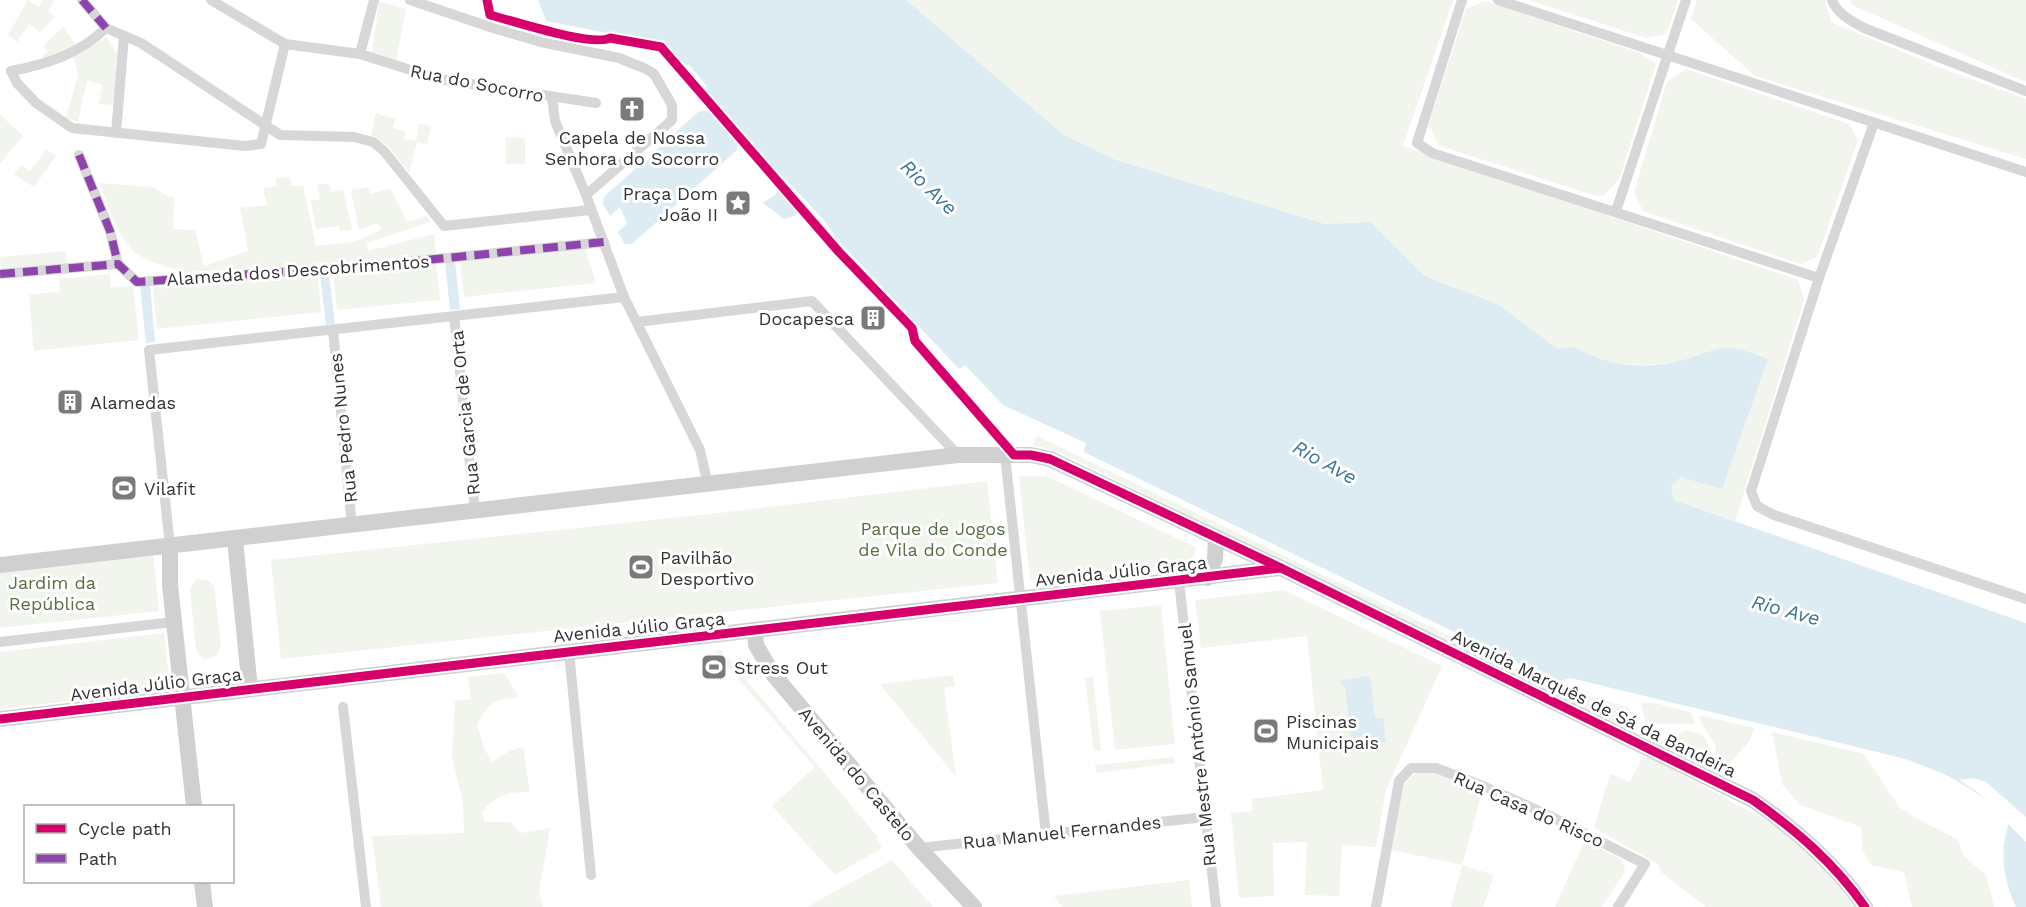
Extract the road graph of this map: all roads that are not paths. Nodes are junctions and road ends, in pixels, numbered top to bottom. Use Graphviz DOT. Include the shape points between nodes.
graph roads {
  1 [pos="82,0"];
  2 [pos="211,0"];
  3 [pos="374,0"];
  4 [pos="410,0"];
  5 [pos="1462,0"];
  6 [pos="1498,0"];
  7 [pos="1686,0"];
  8 [pos="1832,0"];
  9 [pos="106,28"];
  10 [pos="124,36"];
  11 [pos="285,44"];
  12 [pos="360,54"];
  13 [pos="1667,56"];
  14 [pos="0,67"];
  15 [pos="11,71"];
  16 [pos="2026,91"];
  17 [pos="552,97"];
  18 [pos="596,103"];
  19 [pos="1874,123"];
  20 [pos="266,125"];
  21 [pos="116,133"];
  22 [pos="79,155"];
  23 [pos="2026,172"];
  24 [pos="586,195"];
  25 [pos="590,210"];
  26 [pos="1616,211"];
  27 [pos="604,242"];
  28 [pos="118,264"];
  29 [pos="0,274"];
  30 [pos="1819,278"];
  31 [pos="624,297"];
  32 [pos="454,316"];
  33 [pos="637,322"];
  34 [pos="333,330"];
  35 [pos="958,455"];
  36 [pos="1005,455"];
  37 [pos="708,485"];
  38 [pos="475,510"];
  39 [pos="352,525"];
  40 [pos="1216,537"];
  41 [pos="235,540"];
  42 [pos="170,546"];
  43 [pos="0,565"];
  44 [pos="1281,568"];
  45 [pos="1207,578"];
  46 [pos="1179,582"];
  47 [pos="1021,598"];
  48 [pos="2026,599"];
  49 [pos="173,621"];
  50 [pos="754,632"];
  51 [pos="0,642"];
  52 [pos="569,652"];
  53 [pos="250,689"];
  54 [pos="182,697"];
  55 [pos="343,707"];
  56 [pos="0,719"];
  57 [pos="194,805"];
  58 [pos="1204,816"];
  59 [pos="1046,835"];
  60 [pos="919,848"];
  61 [pos="591,875"];
  62 [pos="202,883"];
  63 [pos="205,907"];
  64 [pos="366,907"];
  65 [pos="974,907"];
  66 [pos="1215,907"];
  67 [pos="1376,907"];
  68 [pos="1618,907"];
  69 [pos="1865,907"];
  1 -- 9 [label="street"];
  2 -- 11 [label="street"];
  3 -- 12 [label="street"];
  4 -- 24 [label="street" via="541,42 619,58 654,74 672,105 672,120"];
  5 -- 26 [label="street" via="1417,143 1432,153"];
  6 -- 13 [label="street"];
  7 -- 13 [label="street"];
  8 -- 16 [label="street" via="1847,19 1864,28"];
  9 -- 10 [label="street"];
  9 -- 15 [label="street" via="66,56"];
  10 -- 20 [label="street" via="141,43"];
  10 -- 21 [label="street"];
  11 -- 12 [label="street, Rua do Socorro"];
  11 -- 20 [label="street"];
  12 -- 17 [label="street, Rua do Socorro" via="439,79"];
  13 -- 19 [label="street"];
  13 -- 26 [label="street"];
  14 -- 15 [label="street"];
  15 -- 21 [label="street" via="24,92 61,122 85,131"];
  17 -- 18 [label="street, Rua do Socorro"];
  17 -- 24 [label="street" via="555,121"];
  19 -- 23 [label="street"];
  19 -- 30 [label="street"];
  20 -- 21 [label="street" via="261,144 245,146"];
  20 -- 25 [label="street" via="280,135 354,136 373,142 444,226"];
  22 -- 28 [label="street" via="110,231"];
  24 -- 25 [label="street"];
  25 -- 27 [label="street"];
  26 -- 30 [label="street"];
  27 -- 28 [label="street, Alameda dos Descobrimentos" via="368,266 137,282"];
  27 -- 31 [label="street"];
  28 -- 29 [label="street"];
  30 -- 48 [label="street" via="1751,491 1757,506"];
  31 -- 32 [label="street"];
  31 -- 33 [label="street"];
  32 -- 34 [label="street"];
  32 -- 38 [label="street, Rua Garcia de Orta"];
  33 -- 35 [label="street" via="812,302"];
  33 -- 37 [label="street" via="700,450"];
  34 -- 39 [label="street, Rua Pedro Nunes"];
  34 -- 42 [label="street" via="149,350"];
  35 -- 36 [label="street"];
  35 -- 37 [label="street"];
  36 -- 40 [label="street, Avenida Marquês de Sá da Bandeira" via="1050,459"];
  36 -- 47 [label="street, Avenida Júlio Graça"];
  37 -- 38 [label="street"];
  38 -- 39 [label="street"];
  39 -- 41 [label="street"];
  40 -- 44 [label="street, Avenida Marquês de Sá da Bandeira"];
  40 -- 45 [label="street" via="1215,560"];
  41 -- 42 [label="street"];
  41 -- 53 [label="street, Avenida Júlio Graça"];
  42 -- 43 [label="street"];
  42 -- 49 [label="street, Avenida Júlio Graça"];
  44 -- 45 [label="street, Avenida Júlio Graça"];
  44 -- 69 [label="street, Avenida Marquês de Sá da Bandeira" via="1753,800 1826,859"];
  45 -- 46 [label="street, Avenida Júlio Graça"];
  46 -- 47 [label="street, Avenida Júlio Graça"];
  46 -- 58 [label="street, Rua Mestre António Samuel"];
  47 -- 50 [label="street, Avenida Júlio Graça"];
  47 -- 59 [label="street"];
  49 -- 51 [label="street"];
  49 -- 54 [label="street, Avenida Júlio Graça"];
  50 -- 52 [label="street, Avenida Júlio Graça"];
  50 -- 60 [label="street, Avenida do Castelo" via="756,645 773,674"];
  52 -- 53 [label="street, Avenida Júlio Graça"];
  52 -- 61 [label="street"];
  53 -- 54 [label="street, Avenida Júlio Graça"];
  54 -- 56 [label="street, Avenida Júlio Graça"];
  54 -- 57 [label="street"];
  55 -- 64 [label="street"];
  58 -- 59 [label="street, Rua Manuel Fernandes"];
  58 -- 66 [label="street, Rua Mestre António Samuel"];
  59 -- 60 [label="street, Rua Manuel Fernandes"];
  60 -- 65 [label="street, Avenida do Castelo"];
  62 -- 63 [label="street"];
  67 -- 68 [label="street, Rua Casa do Risco" via="1399,781 1411,768 1436,768 1484,786 1645,864"];
}
